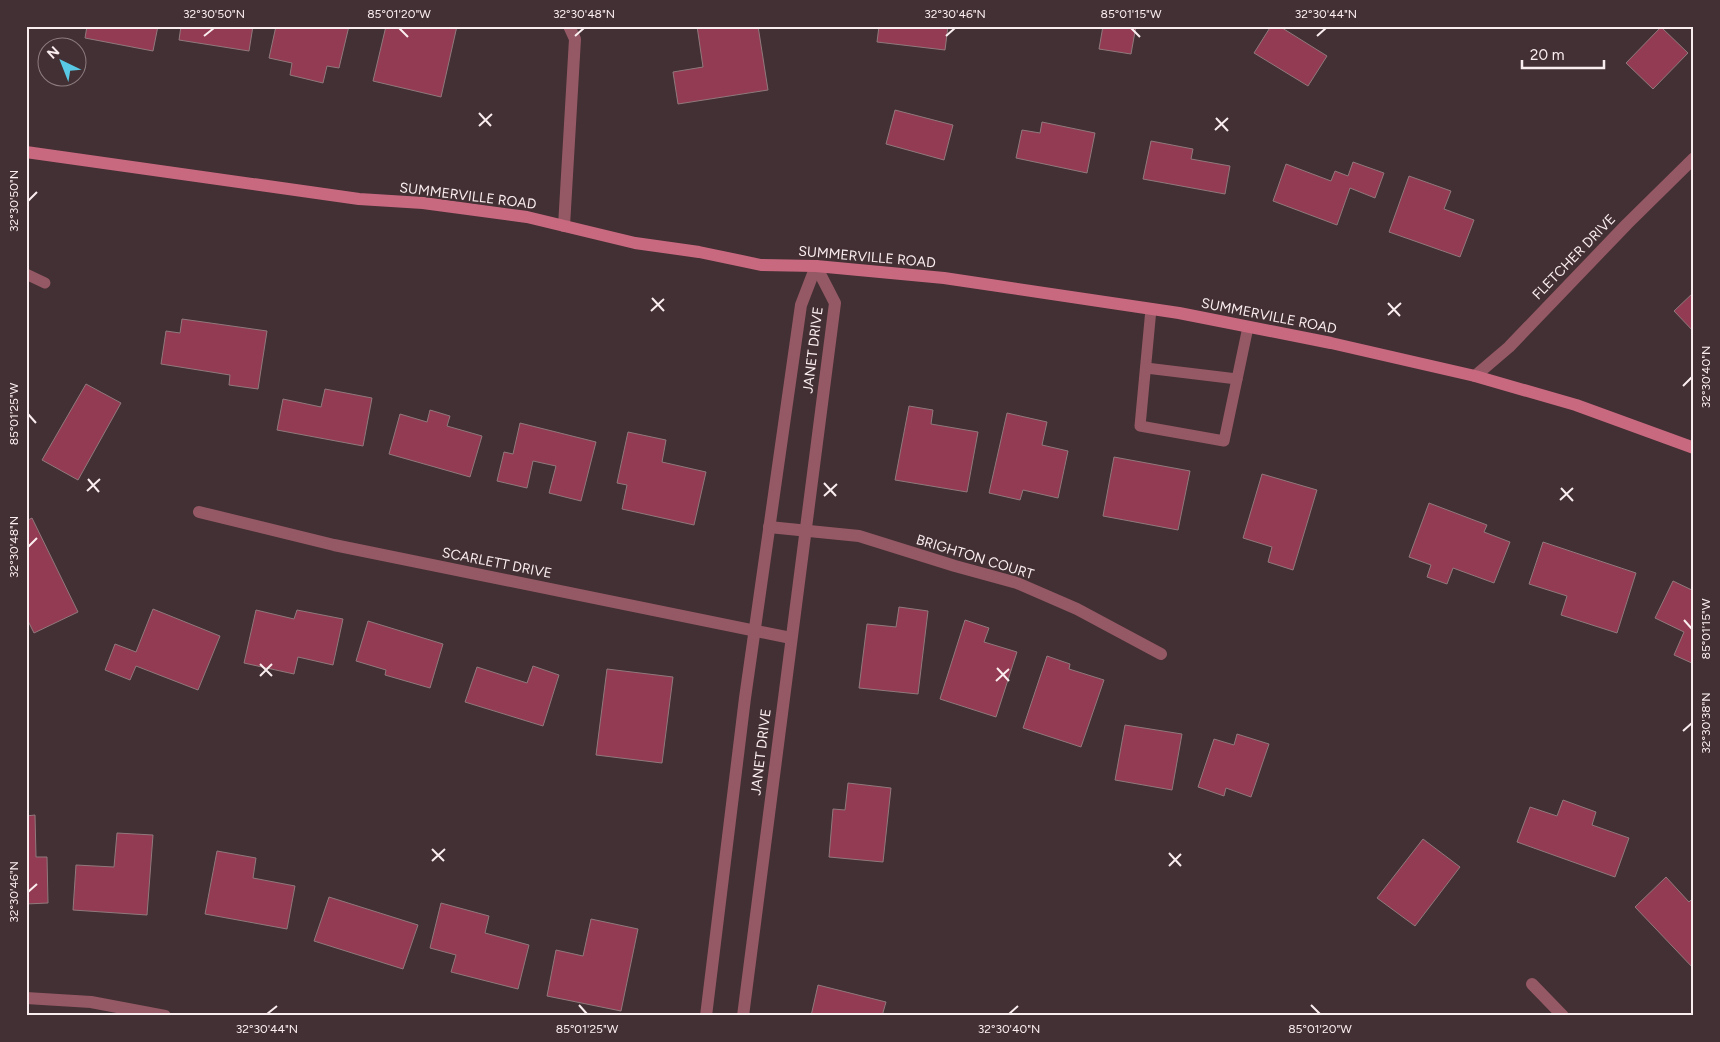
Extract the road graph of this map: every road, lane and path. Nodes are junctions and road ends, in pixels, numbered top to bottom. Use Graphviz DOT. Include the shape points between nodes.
graph roads {
  1 [pos="569,26"];
  2 [pos="26,152"];
  3 [pos="1694,158"];
  4 [pos="564,226"];
  5 [pos="816,266"];
  6 [pos="26,274"];
  7 [pos="45,283"];
  8 [pos="1151,309"];
  9 [pos="1248,326"];
  10 [pos="1146,368"];
  11 [pos="1475,376"];
  12 [pos="1237,379"];
  13 [pos="1694,448"];
  14 [pos="199,512"];
  15 [pos="769,527"];
  16 [pos="806,532"];
  17 [pos="756,630"];
  18 [pos="791,638"];
  19 [pos="1161,654"];
  20 [pos="1532,984"];
  21 [pos="26,998"];
  22 [pos="165,1016"];
  23 [pos="706,1016"];
  24 [pos="743,1016"];
  25 [pos="1563,1016"];
  1 -- 4 [label="street" via="575,39"];
  2 -- 4 [label="main road, SUMMERVILLE ROAD" via="359,199 422,203 527,217"];
  3 -- 11 [label="street, FLETCHER DRIVE" via="1509,347"];
  4 -- 5 [label="main road, SUMMERVILLE ROAD" via="635,243 761,265"];
  5 -- 8 [label="main road, SUMMERVILLE ROAD" via="944,278"];
  5 -- 15 [label="street, JANET DRIVE" via="801,305"];
  5 -- 16 [label="street, JANET DRIVE" via="835,303"];
  6 -- 7 [label="lane"];
  8 -- 9 [label="main road, SUMMERVILLE ROAD"];
  8 -- 10 [label="lane"];
  9 -- 11 [label="main road, SUMMERVILLE ROAD"];
  9 -- 12 [label="lane"];
  10 -- 12 [label="lane"];
  10 -- 12 [label="lane" via="1140,426 1224,441"];
  11 -- 13 [label="main road, SUMMERVILLE ROAD" via="1576,405"];
  14 -- 17 [label="street, SCARLETT DRIVE" via="334,545"];
  15 -- 16 [label="street, BRIGHTON COURT"];
  15 -- 17 [label="street, JANET DRIVE"];
  16 -- 18 [label="street, JANET DRIVE"];
  16 -- 19 [label="street, BRIGHTON COURT" via="859,536 1017,583"];
  17 -- 18 [label="street, SCARLETT DRIVE"];
  17 -- 23 [label="street, JANET DRIVE"];
  18 -- 24 [label="street, JANET DRIVE"];
  20 -- 25 [label="street"];
  21 -- 22 [label="street" via="91,1002"];
}
